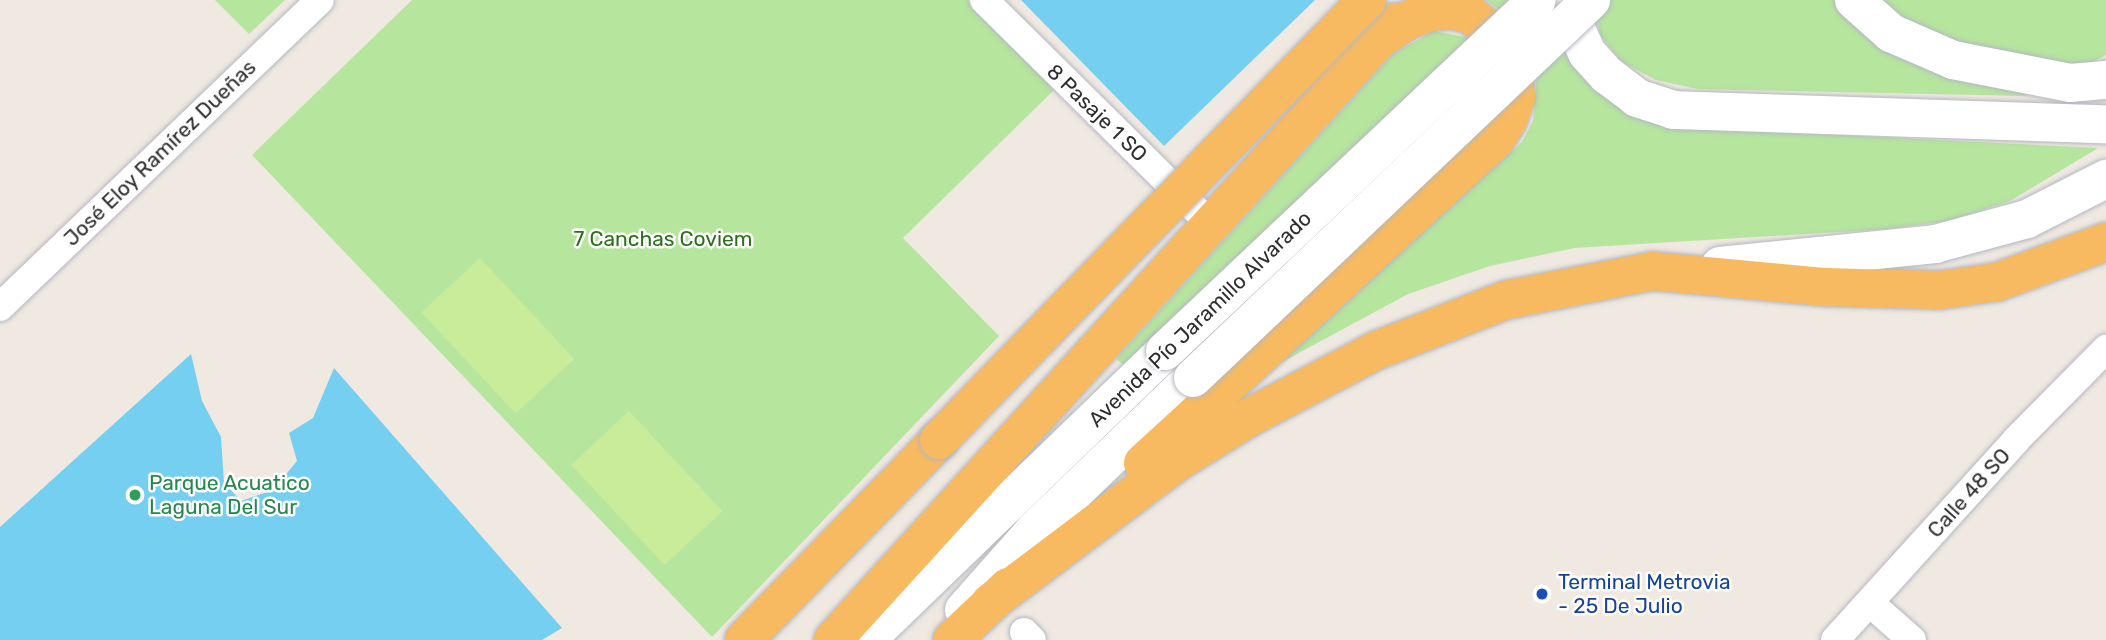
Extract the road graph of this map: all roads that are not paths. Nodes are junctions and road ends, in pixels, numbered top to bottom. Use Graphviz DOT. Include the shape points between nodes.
graph roads {
  1 [pos="320,0"];
  2 [pos="984,0"];
  3 [pos="1367,0"];
  4 [pos="1415,0"];
  5 [pos="1537,0"];
  6 [pos="1563,0"];
  7 [pos="1591,0"];
  8 [pos="1854,0"];
  9 [pos="1377,41"];
  10 [pos="2106,80"];
  11 [pos="2106,124"];
  12 [pos="2106,179"];
  13 [pos="1210,224"];
  14 [pos="2106,242"];
  15 [pos="1652,271"];
  16 [pos="0,307"];
  17 [pos="2106,349"];
  18 [pos="990,603"];
  19 [pos="1870,603"];
  20 [pos="744,640"];
  21 [pos="833,640"];
  22 [pos="866,640"];
  23 [pos="937,640"];
  24 [pos="952,640"];
  25 [pos="1835,640"];
  26 [pos="1912,640"];
  1 -- 16 [label="street, José Eloy Ramírez Dueñas"];
  2 -- 13 [label="street, 8 Pasaje 1 SO"];
  3 -- 20 [label="highway, bridge"];
  4 -- 9 [label="highway"];
  5 -- 22 [label="main road, Avenida Pío Jaramillo Alvarado, bridge"];
  6 -- 11 [label="main road" via="1587,53 1607,75 1637,98 1673,110"];
  7 -- 23 [label="main road, Avenida Pío Jaramillo Alvarado, bridge" via="1036,529"];
  8 -- 10 [label="main road" via="1891,33 1954,60 2070,83"];
  9 -- 13 [label="highway"];
  9 -- 18 [label="highway" via="1410,19 1433,12 1453,10 1487,26 1505,44 1517,80 1516,98 1495,141"];
  12 -- 15 [label="main road" via="2027,219 1935,244 1796,261"];
  13 -- 21 [label="highway"];
  14 -- 15 [label="highway" via="1997,282 1884,291"];
  15 -- 18 [label="highway" via="1506,300 1375,351 1306,385 1180,460"];
  17 -- 19 [label="street, Calle 48 SO" via="2017,439"];
  18 -- 24 [label="highway"];
  19 -- 25 [label="street, Calle 48 SO"];
  19 -- 26 [label="street"];
}
